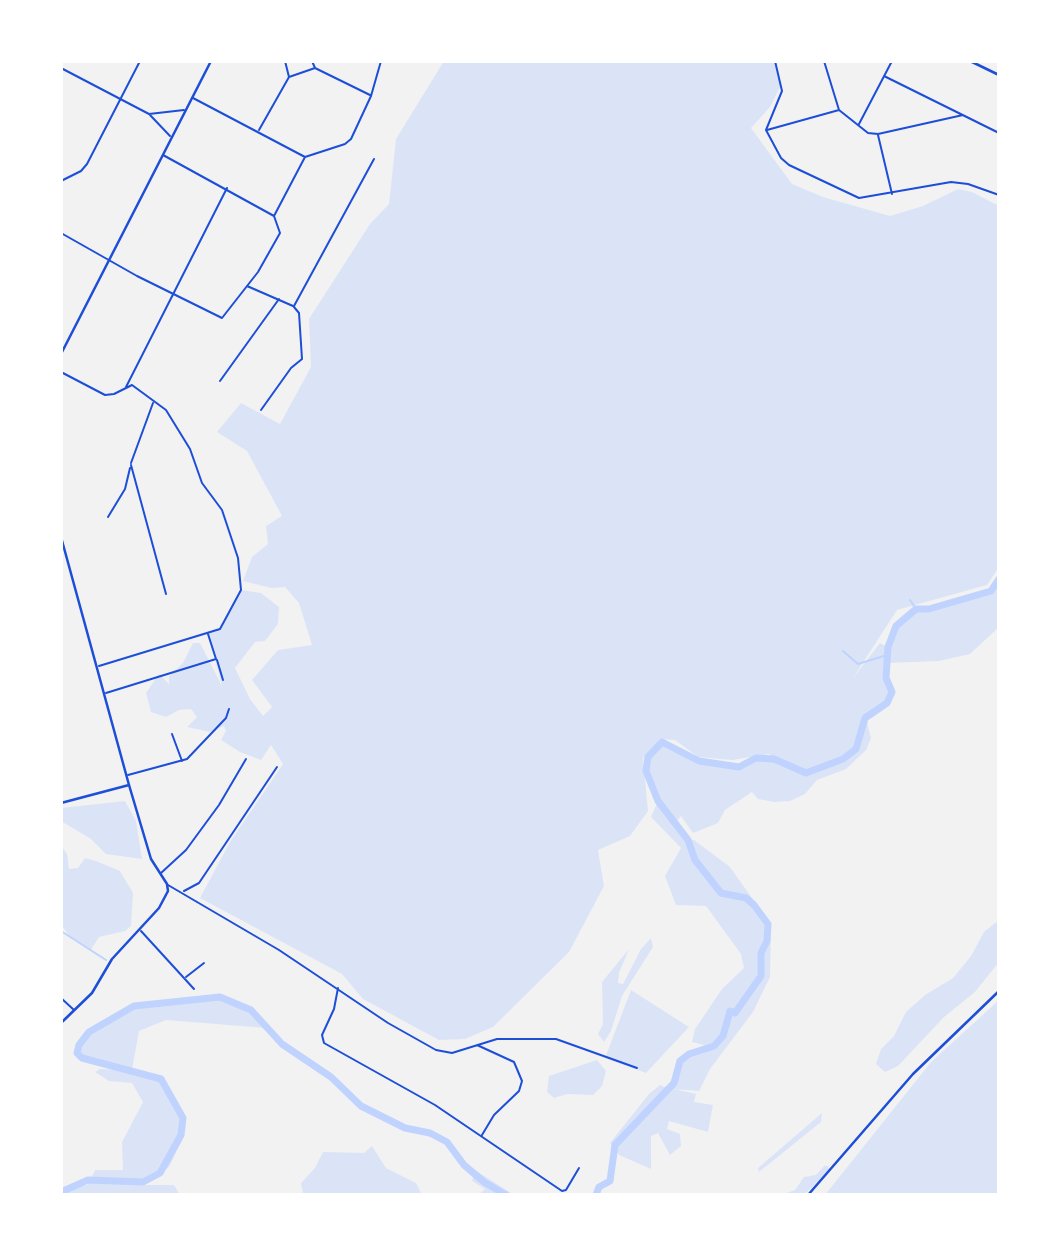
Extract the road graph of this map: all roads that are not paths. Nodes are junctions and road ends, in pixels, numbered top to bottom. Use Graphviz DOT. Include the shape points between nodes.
graph roads {
  1 [pos="140,61"];
  2 [pos="211,61"];
  3 [pos="285,61"];
  4 [pos="312,61"];
  5 [pos="381,61"];
  6 [pos="775,61"];
  7 [pos="824,61"];
  8 [pos="891,61"];
  9 [pos="970,61"];
  10 [pos="61,68"];
  11 [pos="315,68"];
  12 [pos="999,75"];
  13 [pos="884,76"];
  14 [pos="289,77"];
  15 [pos="371,96"];
  16 [pos="192,97"];
  17 [pos="120,99"];
  18 [pos="185,110"];
  19 [pos="839,110"];
  20 [pos="149,114"];
  21 [pos="963,115"];
  22 [pos="858,125"];
  23 [pos="766,130"];
  24 [pos="259,131"];
  25 [pos="999,133"];
  26 [pos="878,134"];
  27 [pos="171,137"];
  28 [pos="162,155"];
  29 [pos="305,157"];
  30 [pos="374,159"];
  31 [pos="61,181"];
  32 [pos="227,188"];
  33 [pos="891,194"];
  34 [pos="999,195"];
  35 [pos="274,216"];
  36 [pos="61,233"];
  37 [pos="109,260"];
  38 [pos="247,286"];
  39 [pos="174,293"];
  40 [pos="279,299"];
  41 [pos="294,306"];
  42 [pos="61,354"];
  43 [pos="61,372"];
  44 [pos="220,381"];
  45 [pos="125,389"];
  46 [pos="154,401"];
  47 [pos="261,410"];
  48 [pos="131,465"];
  49 [pos="129,481"];
  50 [pos="136,489"];
  51 [pos="108,517"];
  52 [pos="61,537"];
  53 [pos="166,594"];
  54 [pos="208,633"];
  55 [pos="216,659"];
  56 [pos="98,667"];
  57 [pos="223,680"];
  58 [pos="105,694"];
  59 [pos="229,709"];
  60 [pos="172,734"];
  61 [pos="246,760"];
  62 [pos="182,762"];
  63 [pos="277,767"];
  64 [pos="127,776"];
  65 [pos="129,785"];
  66 [pos="61,803"];
  67 [pos="160,874"];
  68 [pos="167,884"];
  69 [pos="183,891"];
  70 [pos="141,931"];
  71 [pos="204,963"];
  72 [pos="186,977"];
  73 [pos="337,987"];
  74 [pos="194,989"];
  75 [pos="999,991"];
  76 [pos="61,998"];
  77 [pos="74,1011"];
  78 [pos="61,1023"];
  79 [pos="477,1045"];
  80 [pos="637,1068"];
  81 [pos="481,1136"];
  82 [pos="579,1168"];
  83 [pos="808,1195"];
  1 -- 17 [label="street"];
  2 -- 16 [label="main road"];
  3 -- 14 [label="street"];
  4 -- 11 [label="street"];
  5 -- 15 [label="street"];
  6 -- 23 [label="street" via="782,91"];
  7 -- 19 [label="street"];
  8 -- 13 [label="street"];
  9 -- 12 [label="main road"];
  10 -- 17 [label="street"];
  11 -- 14 [label="street"];
  11 -- 15 [label="street"];
  13 -- 21 [label="street"];
  13 -- 22 [label="street"];
  14 -- 24 [label="street"];
  15 -- 29 [label="street" via="351,139"];
  16 -- 18 [label="main road"];
  16 -- 24 [label="street"];
  17 -- 20 [label="street"];
  17 -- 31 [label="street" via="87,164"];
  18 -- 20 [label="street"];
  18 -- 27 [label="main road"];
  19 -- 22 [label="street"];
  19 -- 23 [label="street"];
  20 -- 27 [label="street"];
  21 -- 25 [label="street"];
  21 -- 26 [label="street"];
  22 -- 26 [label="street"];
  23 -- 33 [label="street" via="785,162 851,197"];
  24 -- 29 [label="street"];
  26 -- 33 [label="street"];
  27 -- 28 [label="main road"];
  28 -- 32 [label="street"];
  28 -- 37 [label="main road"];
  29 -- 35 [label="street"];
  30 -- 41 [label="street"];
  32 -- 35 [label="street"];
  32 -- 39 [label="street"];
  33 -- 34 [label="street" via="951,181"];
  35 -- 38 [label="street" via="279,233"];
  36 -- 37 [label="street"];
  37 -- 39 [label="street"];
  37 -- 42 [label="main road"];
  38 -- 39 [label="street" via="222,318"];
  38 -- 40 [label="street"];
  39 -- 45 [label="street"];
  40 -- 41 [label="street"];
  40 -- 44 [label="street"];
  41 -- 47 [label="street" via="299,313 303,359 291,368"];
  43 -- 45 [label="street" via="104,395"];
  45 -- 46 [label="street" via="132,385"];
  46 -- 48 [label="street"];
  46 -- 54 [label="street" via="166,410 190,449 202,483 222,510 238,558 241,590 220,629"];
  48 -- 49 [label="street"];
  48 -- 50 [label="street"];
  49 -- 50 [label="street"];
  49 -- 51 [label="street"];
  50 -- 53 [label="street"];
  52 -- 56 [label="main road"];
  54 -- 55 [label="street"];
  54 -- 56 [label="street"];
  55 -- 57 [label="street"];
  55 -- 58 [label="street"];
  56 -- 58 [label="main road"];
  58 -- 64 [label="main road"];
  59 -- 62 [label="street" via="226,718"];
  60 -- 62 [label="street"];
  61 -- 67 [label="street" via="186,850"];
  62 -- 64 [label="street"];
  63 -- 69 [label="street" via="200,883"];
  64 -- 65 [label="main road"];
  65 -- 66 [label="main road"];
  65 -- 67 [label="main road" via="151,859"];
  67 -- 68 [label="main road"];
  68 -- 69 [label="street"];
  68 -- 70 [label="main road" via="159,908"];
  69 -- 73 [label="street"];
  70 -- 72 [label="street"];
  70 -- 77 [label="main road"];
  71 -- 72 [label="street"];
  72 -- 74 [label="street"];
  73 -- 79 [label="street" via="436,1050 452,1053"];
  73 -- 81 [label="street" via="337,1002 321,1035 324,1043"];
  75 -- 83 [label="main road" via="922,1065"];
  76 -- 77 [label="street"];
  77 -- 78 [label="main road"];
  79 -- 80 [label="street" via="497,1039 556,1039"];
  79 -- 81 [label="street" via="514,1062 522,1081 519,1091 494,1115"];
  81 -- 82 [label="street" via="562,1191"];
}
